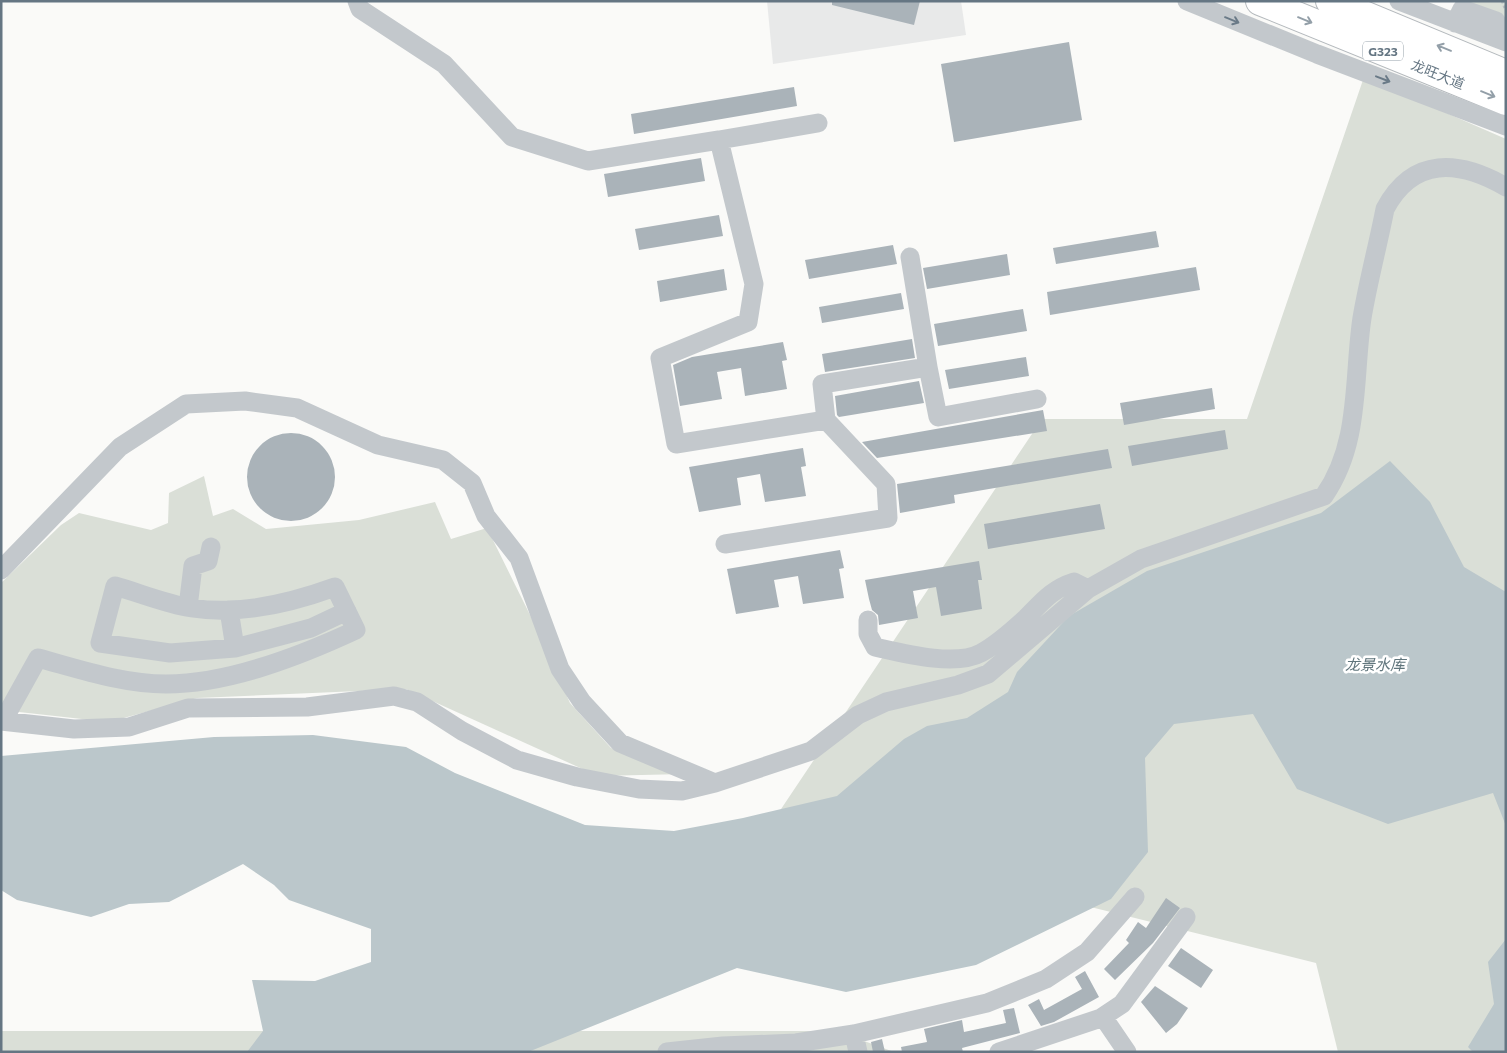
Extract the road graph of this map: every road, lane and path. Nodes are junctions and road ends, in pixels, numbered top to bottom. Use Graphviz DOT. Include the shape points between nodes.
graph roads {
  1 [pos="357,1"];
  2 [pos="1187,1"];
  3 [pos="1260,1"];
  4 [pos="1330,1"];
  5 [pos="1398,1"];
  6 [pos="1456,11"];
  7 [pos="1506,38"];
  8 [pos="1506,42"];
  9 [pos="1506,74"];
  10 [pos="1506,101"];
  11 [pos="818,123"];
  12 [pos="1506,126"];
  13 [pos="719,140"];
  14 [pos="1506,187"];
  15 [pos="910,257"];
  16 [pos="928,367"];
  17 [pos="1037,399"];
  18 [pos="826,420"];
  19 [pos="725,544"];
  20 [pos="211,547"];
  21 [pos="1,570"];
  22 [pos="1088,589"];
  23 [pos="188,607"];
  24 [pos="229,610"];
  25 [pos="347,611"];
  26 [pos="868,620"];
  27 [pos="311,628"];
  28 [pos="319,647"];
  29 [pos="235,648"];
  30 [pos="135,650"];
  31 [pos="132,680"];
  32 [pos="193,682"];
  33 [pos="197,708"];
  34 [pos="2,721"];
  35 [pos="715,783"];
  36 [pos="1135,897"];
  37 [pos="1186,917"];
  38 [pos="1103,1016"];
  39 [pos="856,1043"];
  40 [pos="667,1052"];
  41 [pos="999,1052"];
  42 [pos="1127,1052"];
  1 -- 13 [label="street" via="360,9 444,64 512,137 588,162"];
  2 -- 12 [label="street, one-way"];
  3 -- 10 [label="highway, 龙旺大道 / G323, one-way"];
  9 -- 4 [label="highway, 龙旺大道 / G323, one-way"];
  5 -- 6 [label="street"];
  6 -- 7 [label="street" via="1496,21"];
  6 -- 8 [label="street"];
  11 -- 13 [label="street"];
  13 -- 18 [label="street" via="754,284 748,322 660,358 676,444"];
  14 -- 22 [label="street" via="1486,175 1449,167 1419,172 1393,193 1385,209 1362,318 1352,425 1335,480 1324,496 1140,559"];
  15 -- 16 [label="street"];
  16 -- 17 [label="street" via="938,417"];
  16 -- 18 [label="street" via="822,384"];
  18 -- 19 [label="street" via="886,484 888,518"];
  20 -- 23 [label="street" via="208,561 193,566"];
  21 -- 35 [label="street" via="120,448 186,404 245,401 297,408 378,445 444,460 472,483 486,516 518,558 560,669 582,702 620,743"];
  22 -- 26 [label="street" via="1074,582 1058,587 980,654 960,657 937,659 875,647 868,634"];
  22 -- 35 [label="street" via="988,674 958,685 886,702 858,715 811,752"];
  23 -- 24 [label="street"];
  23 -- 30 [label="street" via="115,586 100,643"];
  24 -- 25 [label="street" via="308,597 335,587"];
  24 -- 29 [label="street"];
  25 -- 27 [label="street"];
  25 -- 28 [label="street" via="356,630"];
  27 -- 28 [label="street"];
  27 -- 29 [label="street"];
  28 -- 32 [label="street" via="247,671"];
  29 -- 30 [label="street" via="170,653"];
  30 -- 31 [label="street"];
  31 -- 32 [label="street" via="164,684"];
  31 -- 34 [label="street" via="38,658"];
  32 -- 33 [label="street"];
  33 -- 34 [label="street" via="129,727 74,729"];
  33 -- 35 [label="street" via="307,707 394,696 417,702 462,731 517,760 577,778 639,789 682,791"];
  36 -- 39 [label="street" via="1087,952 1046,979 987,1003"];
  37 -- 38 [label="street" via="1122,1004"];
  38 -- 41 [label="street"];
  38 -- 42 [label="street"];
  39 -- 40 [label="street" via="723,1046"];
}
